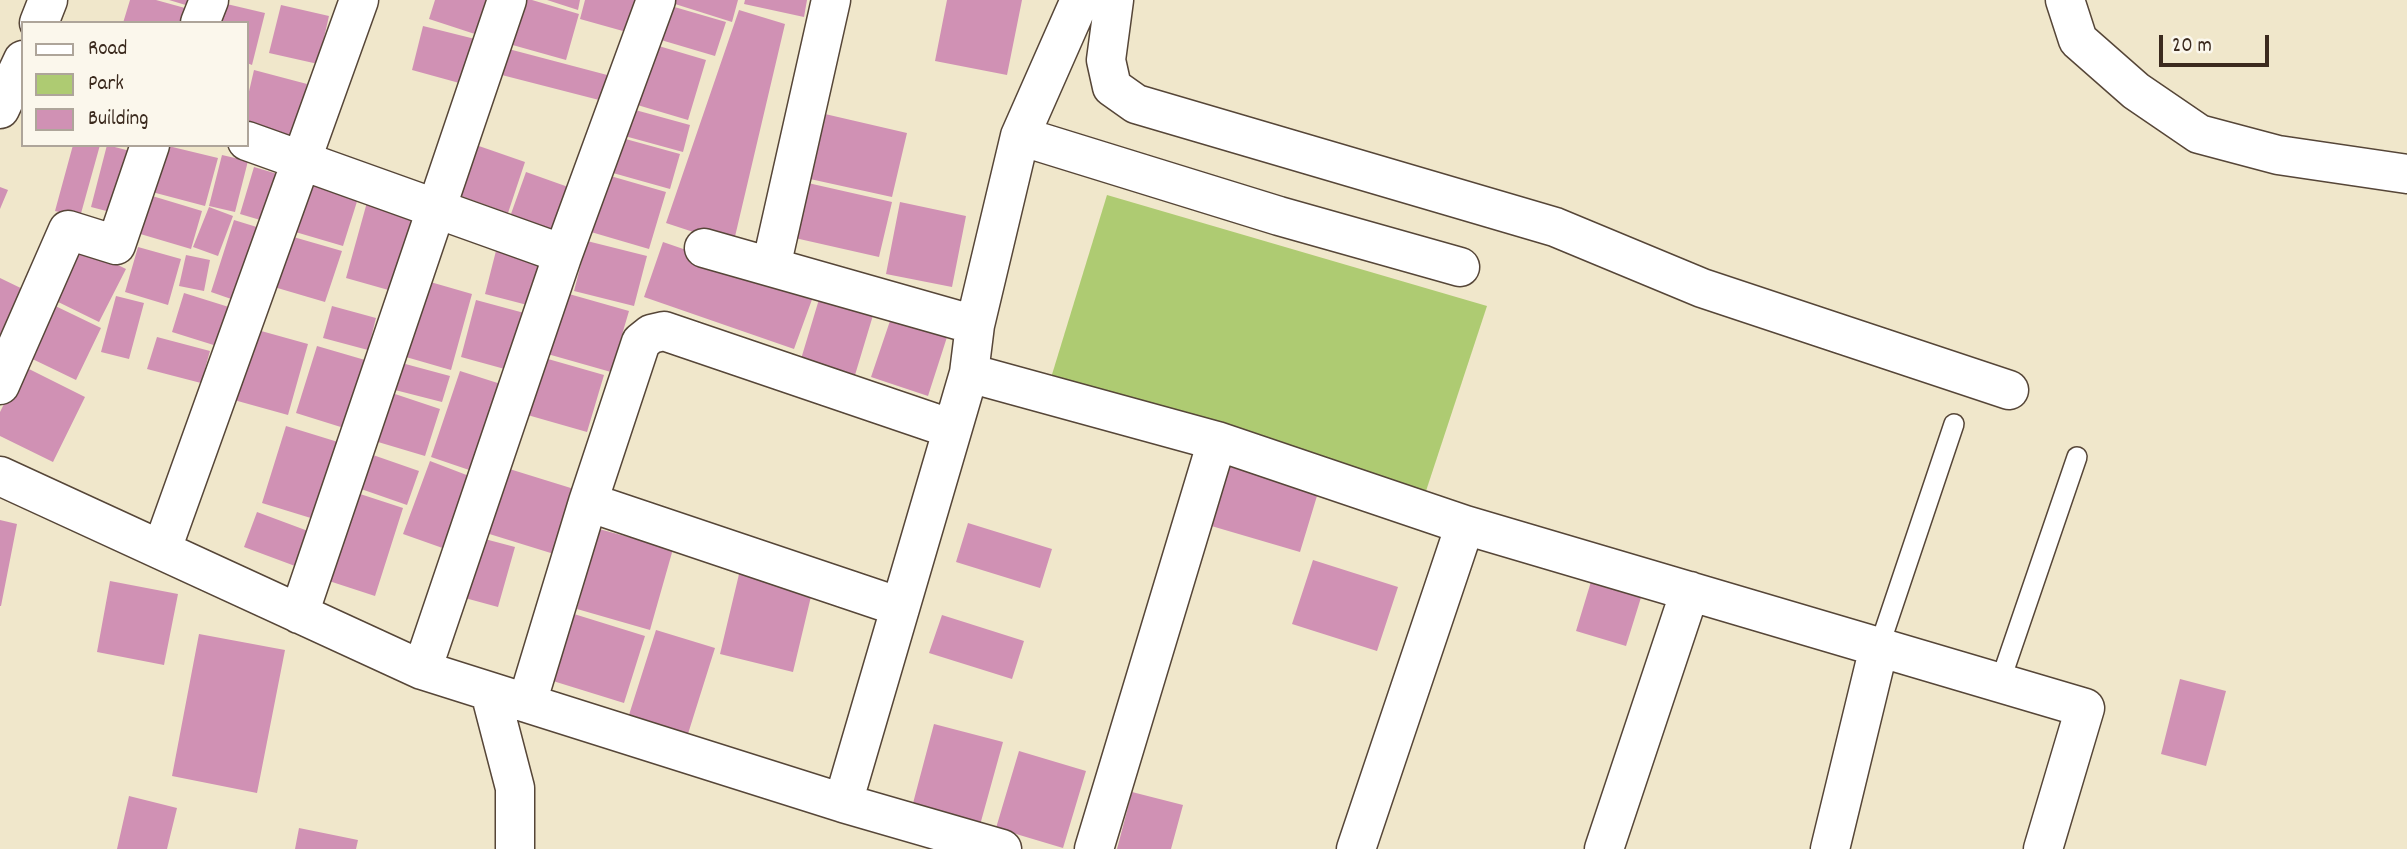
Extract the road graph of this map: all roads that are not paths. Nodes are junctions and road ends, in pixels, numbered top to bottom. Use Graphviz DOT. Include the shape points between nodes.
graph roads {
  1 [pos="48,0"];
  2 [pos="209,0"];
  3 [pos="359,0"];
  4 [pos="507,0"];
  5 [pos="656,0"];
  6 [pos="831,0"];
  7 [pos="1080,0"];
  8 [pos="1114,0"];
  9 [pos="2065,0"];
  10 [pos="39,21"];
  11 [pos="201,21"];
  12 [pos="21,64"];
  13 [pos="0,109"];
  14 [pos="1020,136"];
  15 [pos="248,141"];
  16 [pos="149,147"];
  17 [pos="301,160"];
  18 [pos="2407,174"];
  19 [pos="436,209"];
  20 [pos="705,248"];
  21 [pos="563,254"];
  22 [pos="771,267"];
  23 [pos="1460,267"];
  24 [pos="975,325"];
  25 [pos="969,373"];
  26 [pos="0,385"];
  27 [pos="2008,390"];
  28 [pos="1954,424"];
  29 [pos="952,429"];
  30 [pos="1216,441"];
  31 [pos="2077,457"];
  32 [pos="0,476"];
  33 [pos="588,502"];
  34 [pos="1465,525"];
  35 [pos="162,549"];
  36 [pos="1690,591"];
  37 [pos="900,607"];
  38 [pos="299,614"];
  39 [pos="1880,647"];
  40 [pos="422,670"];
  41 [pos="2000,682"];
  42 [pos="490,692"];
  43 [pos="527,703"];
  44 [pos="843,803"];
  45 [pos="515,849"];
  46 [pos="1002,849"];
  47 [pos="1094,849"];
  48 [pos="1356,849"];
  49 [pos="1604,849"];
  50 [pos="1830,849"];
  51 [pos="2043,849"];
  1 -- 10 [label="street"];
  2 -- 11 [label="street"];
  3 -- 17 [label="street"];
  4 -- 19 [label="street"];
  5 -- 21 [label="street"];
  6 -- 22 [label="street"];
  7 -- 14 [label="street"];
  8 -- 27 [label="street" via="1105,60 1112,87 1136,103 1555,227 1702,288"];
  9 -- 18 [label="street" via="2078,40 2136,91 2199,134 2278,155"];
  12 -- 13 [label="street"];
  14 -- 23 [label="street"];
  14 -- 24 [label="street"];
  15 -- 17 [label="street"];
  16 -- 26 [label="street" via="116,246 68,230"];
  17 -- 19 [label="street"];
  17 -- 35 [label="street"];
  19 -- 21 [label="street"];
  19 -- 38 [label="street"];
  20 -- 22 [label="street"];
  21 -- 40 [label="street"];
  22 -- 24 [label="street"];
  24 -- 25 [label="street"];
  25 -- 29 [label="street"];
  25 -- 30 [label="street"];
  28 -- 39 [label="lane"];
  29 -- 33 [label="street" via="664,331 641,342"];
  29 -- 37 [label="street"];
  30 -- 34 [label="street"];
  30 -- 47 [label="street"];
  31 -- 41 [label="lane"];
  32 -- 35 [label="street"];
  33 -- 37 [label="street"];
  33 -- 43 [label="street"];
  34 -- 36 [label="street"];
  34 -- 48 [label="street"];
  35 -- 38 [label="street"];
  36 -- 39 [label="street"];
  36 -- 49 [label="street"];
  37 -- 44 [label="street"];
  38 -- 40 [label="street"];
  39 -- 41 [label="street"];
  39 -- 50 [label="street"];
  40 -- 42 [label="street"];
  41 -- 51 [label="street" via="2085,708"];
  42 -- 43 [label="street"];
  42 -- 45 [label="street" via="515,788"];
  43 -- 44 [label="street"];
  44 -- 46 [label="street"];
}
